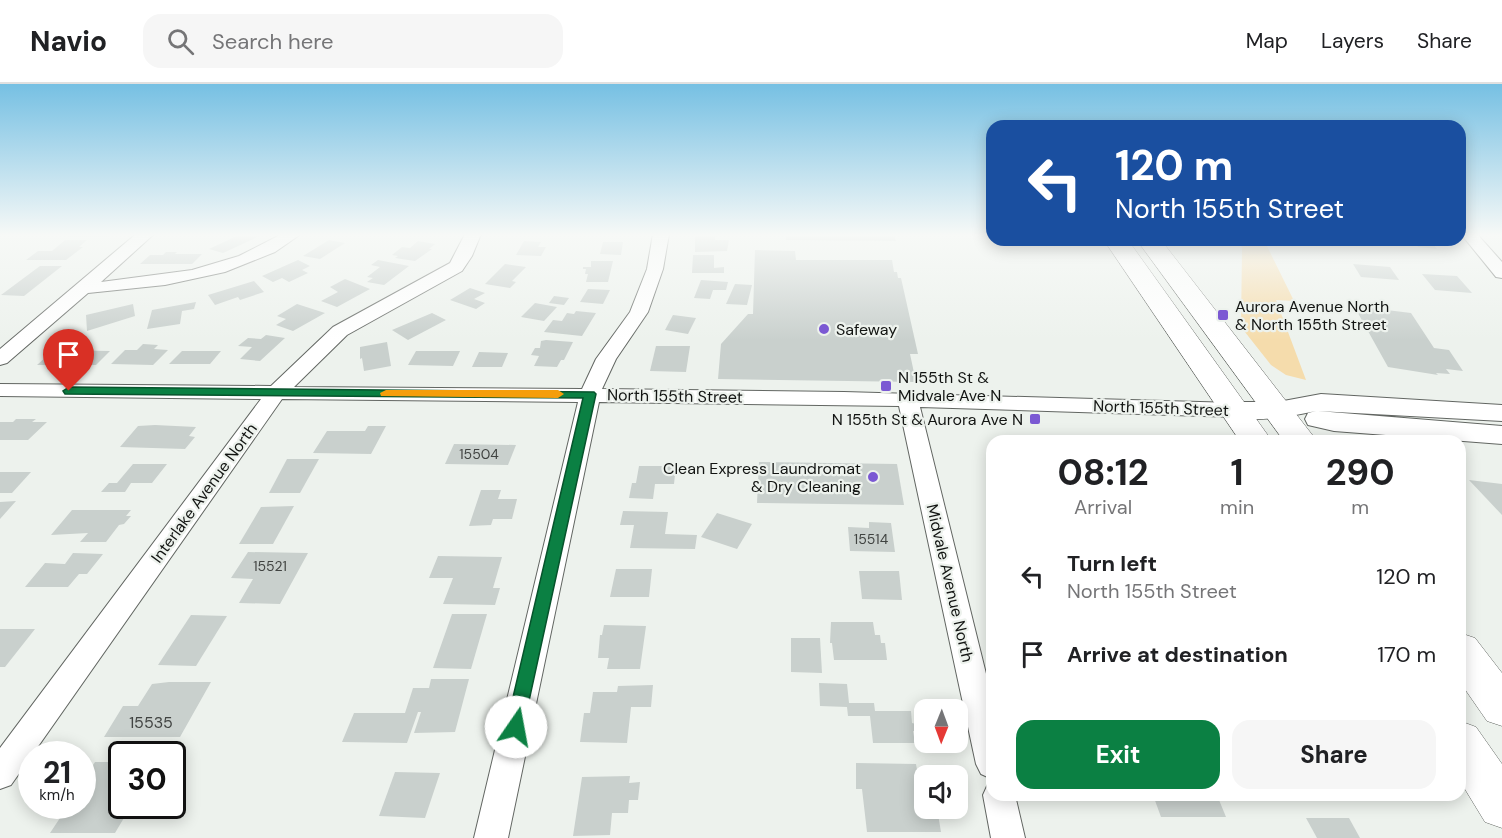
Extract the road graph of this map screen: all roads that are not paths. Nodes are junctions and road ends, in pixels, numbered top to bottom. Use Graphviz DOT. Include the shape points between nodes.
graph roads {
  1 [pos="105,269"];
  2 [pos="218,269"];
  3 [pos="452,269"];
  4 [pos="655,269"];
  5 [pos="1136,269"];
  6 [pos="1171,269"];
  7 [pos="83,288"];
  8 [pos="0,359"];
  9 [pos="0,390"];
  10 [pos="276,393"];
  11 [pos="590,394"];
  12 [pos="908,402"];
  13 [pos="1235,410"];
  14 [pos="1278,410"];
  15 [pos="1502,413"];
  16 [pos="1252,435"];
  17 [pos="1297,435"];
  18 [pos="1502,435"];
  19 [pos="1466,658"];
  20 [pos="1502,707"];
  21 [pos="986,738"];
  22 [pos="1466,751"];
  23 [pos="0,774"];
  24 [pos="1000,801"];
  25 [pos="1502,805"];
  26 [pos="491,838"];
  27 [pos="1008,838"];
  1 -- 7 [label="street"];
  2 -- 7 [label="street" via="147,283"];
  3 -- 10 [label="street, Interlake Avenue North" via="340,331"];
  4 -- 11 [label="street" via="639,312 606,359"];
  5 -- 13 [label="highway"];
  6 -- 14 [label="highway"];
  7 -- 8 [label="street"];
  9 -- 10 [label="street, North 155th Street"];
  10 -- 11 [label="street, North 155th Street"];
  10 -- 23 [label="street, Interlake Avenue North"];
  11 -- 12 [label="street, North 155th Street"];
  11 -- 26 [label="street"];
  12 -- 13 [label="street, North 155th Street"];
  12 -- 21 [label="street, Midvale Avenue North"];
  13 -- 14 [label="main road, North 155th Street"];
  13 -- 16 [label="highway"];
  14 -- 15 [label="main road, North 155th Street" via="1321,402"];
  14 -- 17 [label="highway"];
  14 -- 18 [label="main road, North 155th Street" via="1334,422"];
  19 -- 20 [label="highway"];
  22 -- 25 [label="highway"];
  24 -- 27 [label="street"];
}
